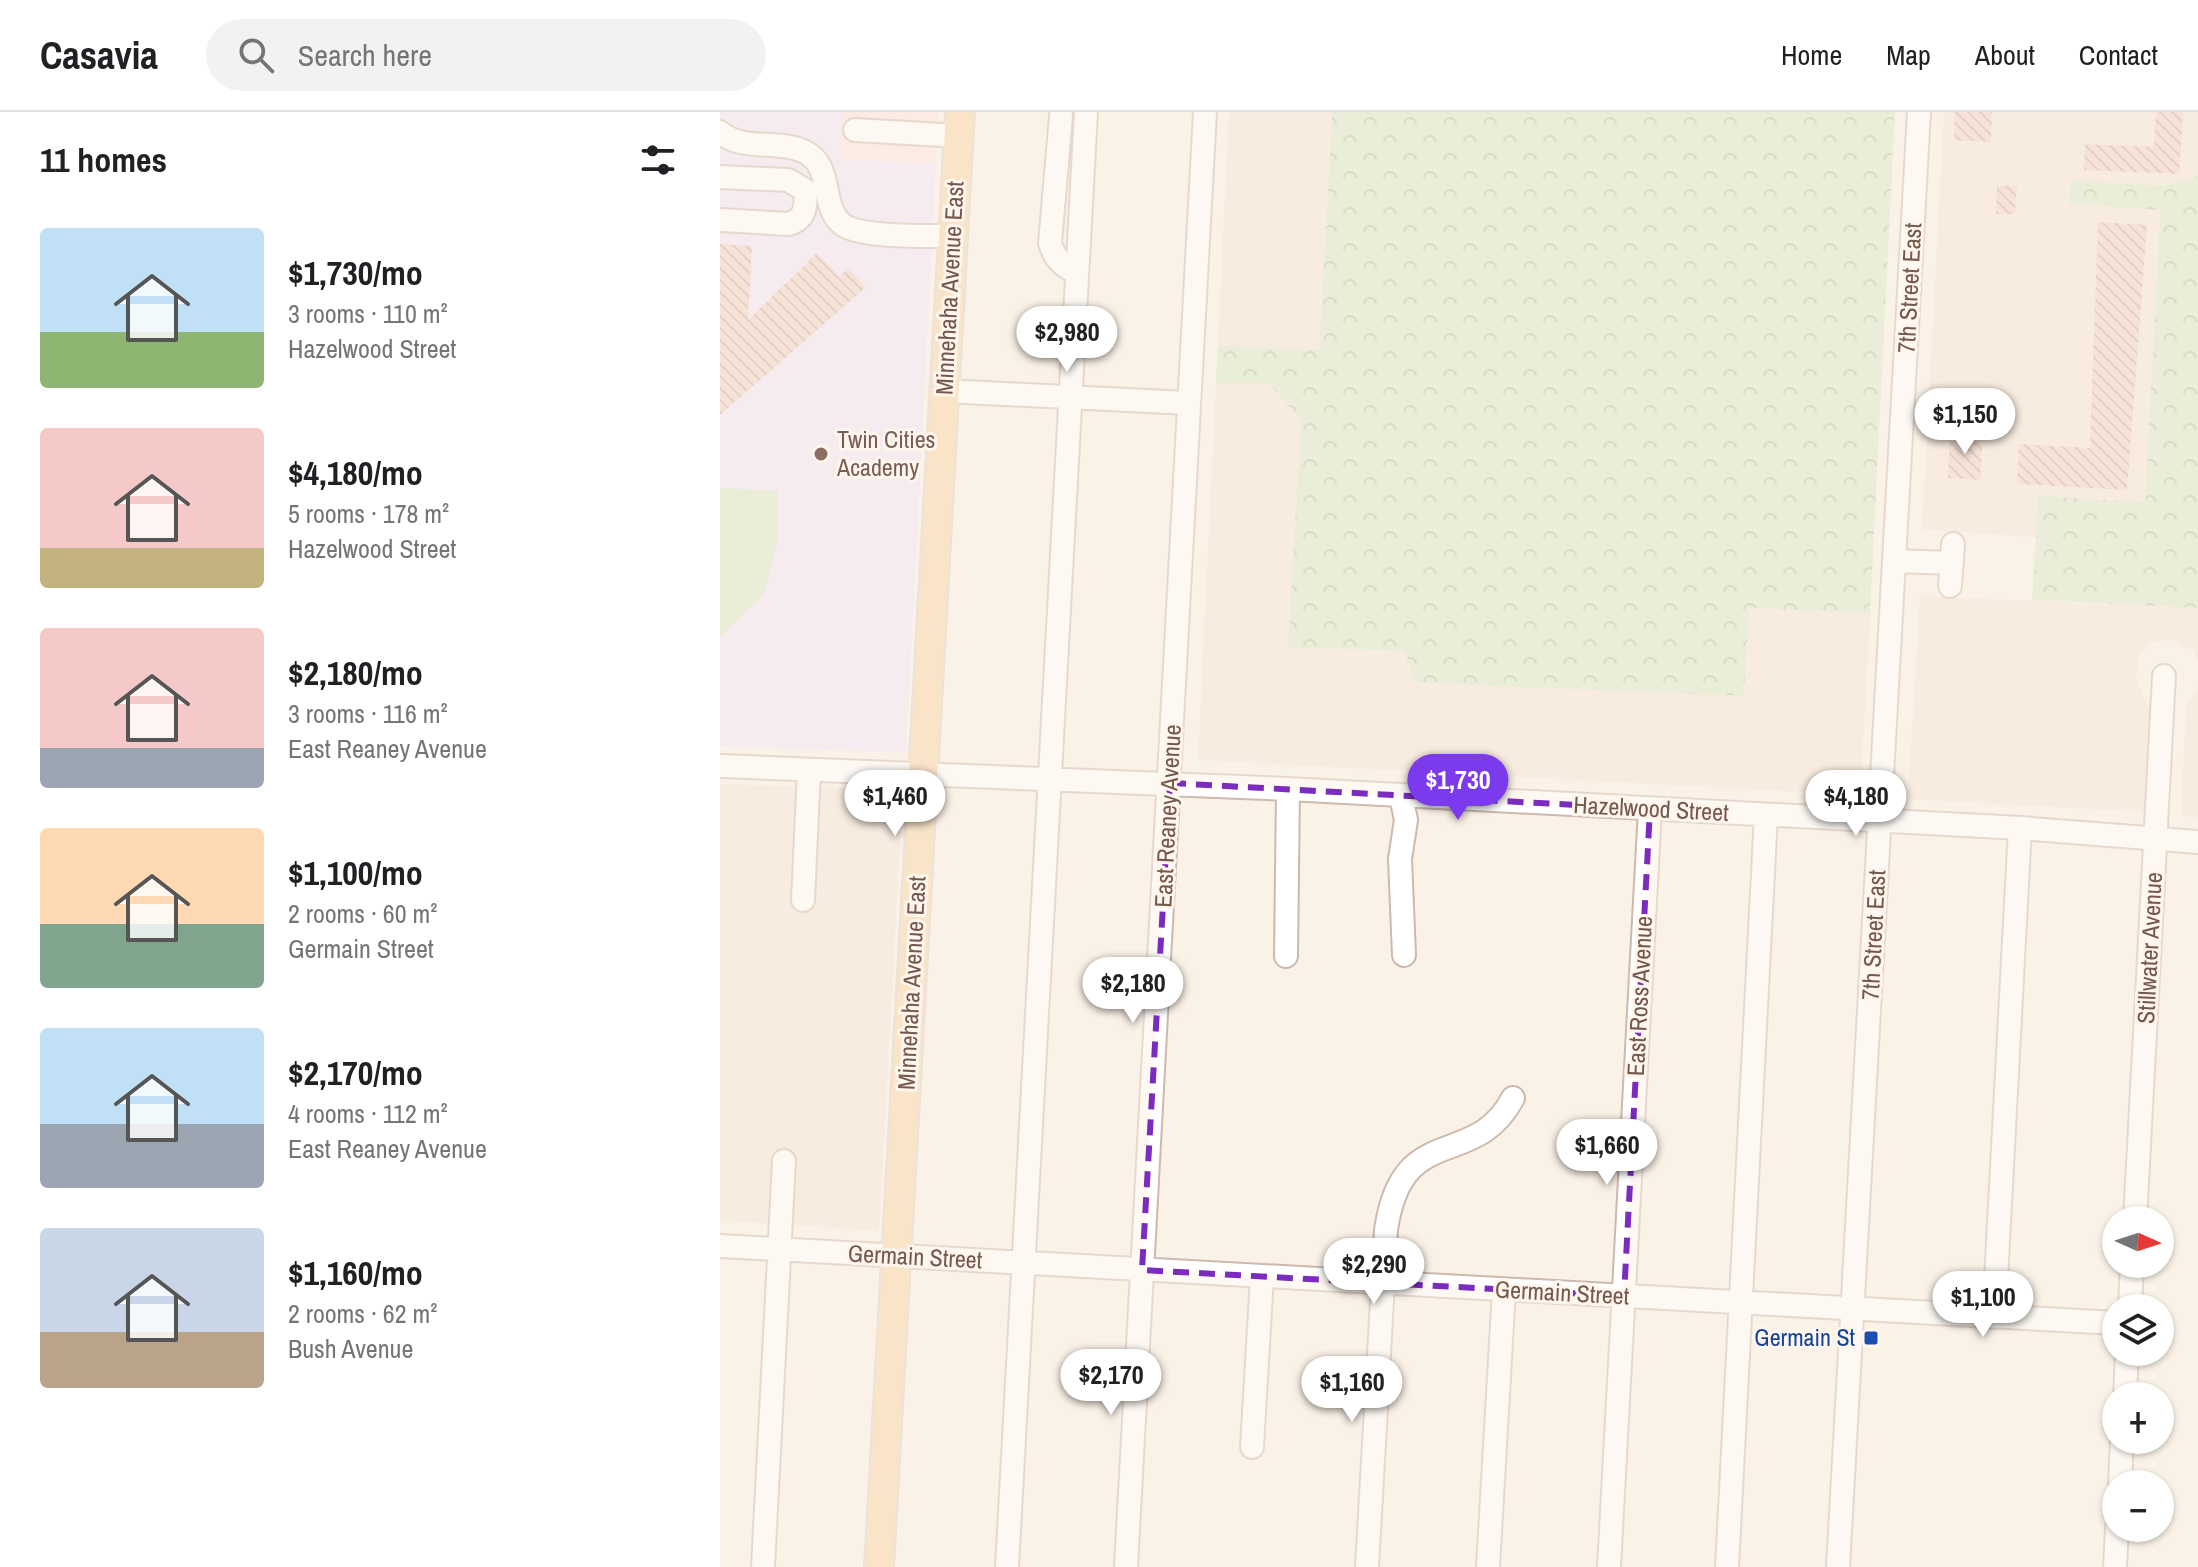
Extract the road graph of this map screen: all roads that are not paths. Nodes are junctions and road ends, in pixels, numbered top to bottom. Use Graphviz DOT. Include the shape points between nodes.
graph roads {
  1 [pos="937,112"];
  2 [pos="1205,112"];
  3 [pos="1919,112"];
  4 [pos="1061,114"];
  5 [pos="1086,114"];
  6 [pos="910,123"];
  7 [pos="951,128"];
  8 [pos="855,130"];
  9 [pos="720,132"];
  10 [pos="720,177"];
  11 [pos="720,220"];
  12 [pos="952,236"];
  13 [pos="1077,272"];
  14 [pos="944,391"];
  15 [pos="1071,397"];
  16 [pos="1188,403"];
  17 [pos="1895,561"];
  18 [pos="1950,586"];
  19 [pos="2164,676"];
  20 [pos="720,766"];
  21 [pos="809,770"];
  22 [pos="924,775"];
  23 [pos="1052,781"];
  24 [pos="1170,783"];
  25 [pos="1288,789"];
  26 [pos="1401,796"];
  27 [pos="1650,809"];
  28 [pos="1766,815"];
  29 [pos="1880,821"];
  30 [pos="2020,828"];
  31 [pos="2155,839"];
  32 [pos="2198,842"];
  33 [pos="803,900"];
  34 [pos="1404,955"];
  35 [pos="1286,956"];
  36 [pos="1513,1098"];
  37 [pos="784,1161"];
  38 [pos="2136,1206"];
  39 [pos="720,1246"];
  40 [pos="780,1250"];
  41 [pos="898,1255"];
  42 [pos="1025,1264"];
  43 [pos="1142,1270"];
  44 [pos="1262,1277"];
  45 [pos="1383,1283"];
  46 [pos="1504,1290"];
  47 [pos="1624,1296"];
  48 [pos="1742,1303"];
  49 [pos="1853,1309"];
  50 [pos="1994,1317"];
  51 [pos="2102,1322"];
  52 [pos="1252,1447"];
  53 [pos="2116,1542"];
  54 [pos="763,1567"];
  55 [pos="879,1567"];
  56 [pos="1007,1567"];
  57 [pos="1126,1567"];
  58 [pos="1367,1567"];
  59 [pos="1488,1567"];
  60 [pos="1609,1567"];
  61 [pos="1727,1567"];
  62 [pos="1838,1567"];
  63 [pos="2115,1567"];
  1 -- 7 [label="street"];
  2 -- 16 [label="street, East Reaney Avenue"];
  3 -- 17 [label="street, 7th Street East"];
  4 -- 5 [label="street"];
  4 -- 13 [label="street" via="1050,243 1061,263"];
  5 -- 13 [label="street"];
  6 -- 7 [label="street"];
  6 -- 8 [label="street"];
  7 -- 12 [label="main road, Minnehaha Avenue East"];
  9 -- 12 [label="street" via="742,143 789,147 811,155 822,168 834,214 843,226"];
  10 -- 11 [label="street" via="788,180 805,190 806,202 803,214 788,224"];
  12 -- 14 [label="main road, Minnehaha Avenue East"];
  13 -- 15 [label="street"];
  14 -- 15 [label="street"];
  14 -- 22 [label="main road, Minnehaha Avenue East"];
  15 -- 16 [label="street"];
  15 -- 23 [label="street"];
  16 -- 24 [label="street, East Reaney Avenue"];
  17 -- 18 [label="street" via="1952,553"];
  17 -- 29 [label="street, 7th Street East"];
  19 -- 31 [label="street, Stillwater Avenue"];
  20 -- 21 [label="street, Hazelwood Street"];
  21 -- 22 [label="street, Hazelwood Street"];
  21 -- 33 [label="street"];
  22 -- 23 [label="street, Hazelwood Street"];
  22 -- 41 [label="main road, Minnehaha Avenue East"];
  23 -- 24 [label="street, Hazelwood Street"];
  23 -- 42 [label="street"];
  24 -- 25 [label="street, Hazelwood Street"];
  24 -- 43 [label="street, East Reaney Avenue"];
  25 -- 26 [label="street, Hazelwood Street"];
  25 -- 35 [label="street"];
  26 -- 27 [label="street, Hazelwood Street"];
  26 -- 34 [label="street" via="1406,820 1400,859"];
  27 -- 28 [label="street, Hazelwood Street"];
  27 -- 47 [label="street, East Ross Avenue"];
  28 -- 29 [label="street, Hazelwood Street"];
  28 -- 48 [label="street"];
  29 -- 30 [label="street, Hazelwood Street"];
  29 -- 49 [label="street, 7th Street East"];
  30 -- 31 [label="street, Hazelwood Street"];
  30 -- 50 [label="street"];
  31 -- 32 [label="street, Hazelwood Street"];
  31 -- 38 [label="street, Stillwater Avenue"];
  36 -- 45 [label="street" via="1486,1129 1423,1158 1400,1178 1389,1210"];
  37 -- 40 [label="street"];
  39 -- 40 [label="street, Germain Street"];
  40 -- 41 [label="street, Germain Street"];
  40 -- 54 [label="street"];
  41 -- 42 [label="street, Germain Street"];
  41 -- 55 [label="main road, Minnehaha Avenue East"];
  42 -- 43 [label="street, Germain Street"];
  42 -- 56 [label="street"];
  43 -- 44 [label="street, Germain Street"];
  43 -- 57 [label="street, East Reaney Avenue"];
  44 -- 45 [label="street, Germain Street"];
  44 -- 52 [label="street"];
  45 -- 46 [label="street, Germain Street"];
  45 -- 58 [label="street"];
  46 -- 47 [label="street, Germain Street"];
  46 -- 59 [label="street"];
  47 -- 48 [label="street, Germain Street"];
  47 -- 60 [label="street, East Ross Avenue"];
  48 -- 49 [label="street, Germain Street"];
  48 -- 61 [label="street"];
  49 -- 50 [label="street, Germain Street"];
  49 -- 62 [label="street, 7th Street East"];
  50 -- 51 [label="street, Germain Street"];
  53 -- 63 [label="street"];
}
